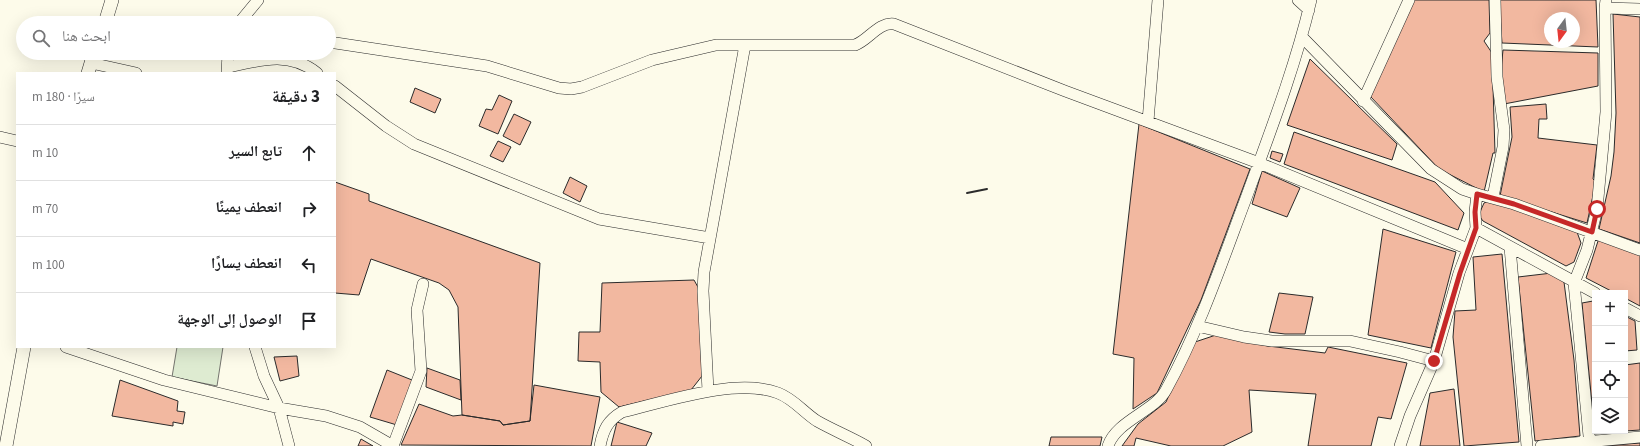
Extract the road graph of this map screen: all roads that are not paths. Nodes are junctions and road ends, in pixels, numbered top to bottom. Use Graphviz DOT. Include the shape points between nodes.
graph roads {
  1 [pos="112,0"];
  2 [pos="258,0"];
  3 [pos="1158,0"];
  4 [pos="1298,0"];
  5 [pos="1409,0"];
  6 [pos="1496,0"];
  7 [pos="1605,4"];
  8 [pos="1310,5"];
  9 [pos="1640,9"];
  10 [pos="107,16"];
  11 [pos="245,16"];
  12 [pos="1302,37"];
  13 [pos="336,43"];
  14 [pos="745,45"];
  15 [pos="228,60"];
  16 [pos="261,60"];
  17 [pos="289,60"];
  18 [pos="91,63"];
  19 [pos="227,70"];
  20 [pos="132,72"];
  21 [pos="316,72"];
  22 [pos="336,87"];
  23 [pos="1363,101"];
  24 [pos="1148,121"];
  25 [pos="0,137"];
  26 [pos="16,141"];
  27 [pos="1259,163"];
  28 [pos="1477,194"];
  29 [pos="1493,197"];
  30 [pos="1476,228"];
  31 [pos="1592,232"];
  32 [pos="710,238"];
  33 [pos="1510,247"];
  34 [pos="1468,249"];
  35 [pos="1640,250"];
  36 [pos="1574,283"];
  37 [pos="423,284"];
  38 [pos="1592,292"];
  39 [pos="1628,310"];
  40 [pos="1640,316"];
  41 [pos="1197,326"];
  42 [pos="24,348"];
  43 [pos="69,348"];
  44 [pos="255,348"];
  45 [pos="1434,361"];
  46 [pos="708,391"];
  47 [pos="279,408"];
  48 [pos="1640,437"];
  49 [pos="1589,443"];
  50 [pos="6,446"];
  51 [pos="289,446"];
  52 [pos="393,446"];
  53 [pos="600,446"];
  54 [pos="866,446"];
  55 [pos="1108,446"];
  56 [pos="1400,446"];
  57 [pos="1527,446"];
  58 [pos="1541,446"];
  1 -- 10 [label="street"];
  2 -- 11 [label="street"];
  3 -- 24 [label="street"];
  4 -- 8 [label="street"];
  5 -- 23 [label="street"];
  6 -- 29 [label="street" via="1497,77 1504,141"];
  7 -- 9 [label="street"];
  7 -- 31 [label="street" via="1606,112 1597,209"];
  8 -- 12 [label="street"];
  12 -- 23 [label="street"];
  12 -- 27 [label="street"];
  13 -- 14 [label="street" via="487,66 570,89 582,87 652,60 716,45"];
  14 -- 24 [label="street" via="855,45 889,24"];
  14 -- 32 [label="street"];
  15 -- 19 [label="street"];
  16 -- 19 [label="street"];
  17 -- 21 [label="street"];
  18 -- 20 [label="street"];
  22 -- 32 [label="street" via="386,126 414,144 599,219"];
  23 -- 28 [label="street" via="1431,169 1462,189"];
  24 -- 27 [label="street"];
  25 -- 26 [label="street"];
  27 -- 34 [label="street"];
  27 -- 41 [label="street"];
  28 -- 29 [label="street"];
  28 -- 30 [label="street"];
  29 -- 31 [label="street"];
  30 -- 33 [label="street"];
  30 -- 34 [label="street"];
  31 -- 35 [label="street"];
  31 -- 36 [label="street"];
  32 -- 46 [label="street" via="703,291"];
  33 -- 36 [label="street"];
  33 -- 57 [label="street"];
  34 -- 45 [label="street"];
  36 -- 38 [label="street"];
  36 -- 49 [label="street"];
  37 -- 52 [label="street" via="417,310 421,371"];
  39 -- 40 [label="street"];
  41 -- 45 [label="street" via="1272,341 1350,341"];
  41 -- 55 [label="street" via="1162,396 1132,419"];
  42 -- 50 [label="street"];
  43 -- 47 [label="street" via="164,380"];
  44 -- 47 [label="street" via="264,376"];
  45 -- 56 [label="street"];
  46 -- 53 [label="street" via="622,412 612,418 602,433"];
  46 -- 54 [label="street" via="753,388 777,393 793,401 816,420"];
  47 -- 51 [label="street"];
  47 -- 52 [label="street" via="326,416 360,427"];
  48 -- 49 [label="street"];
  49 -- 58 [label="street"];
}
